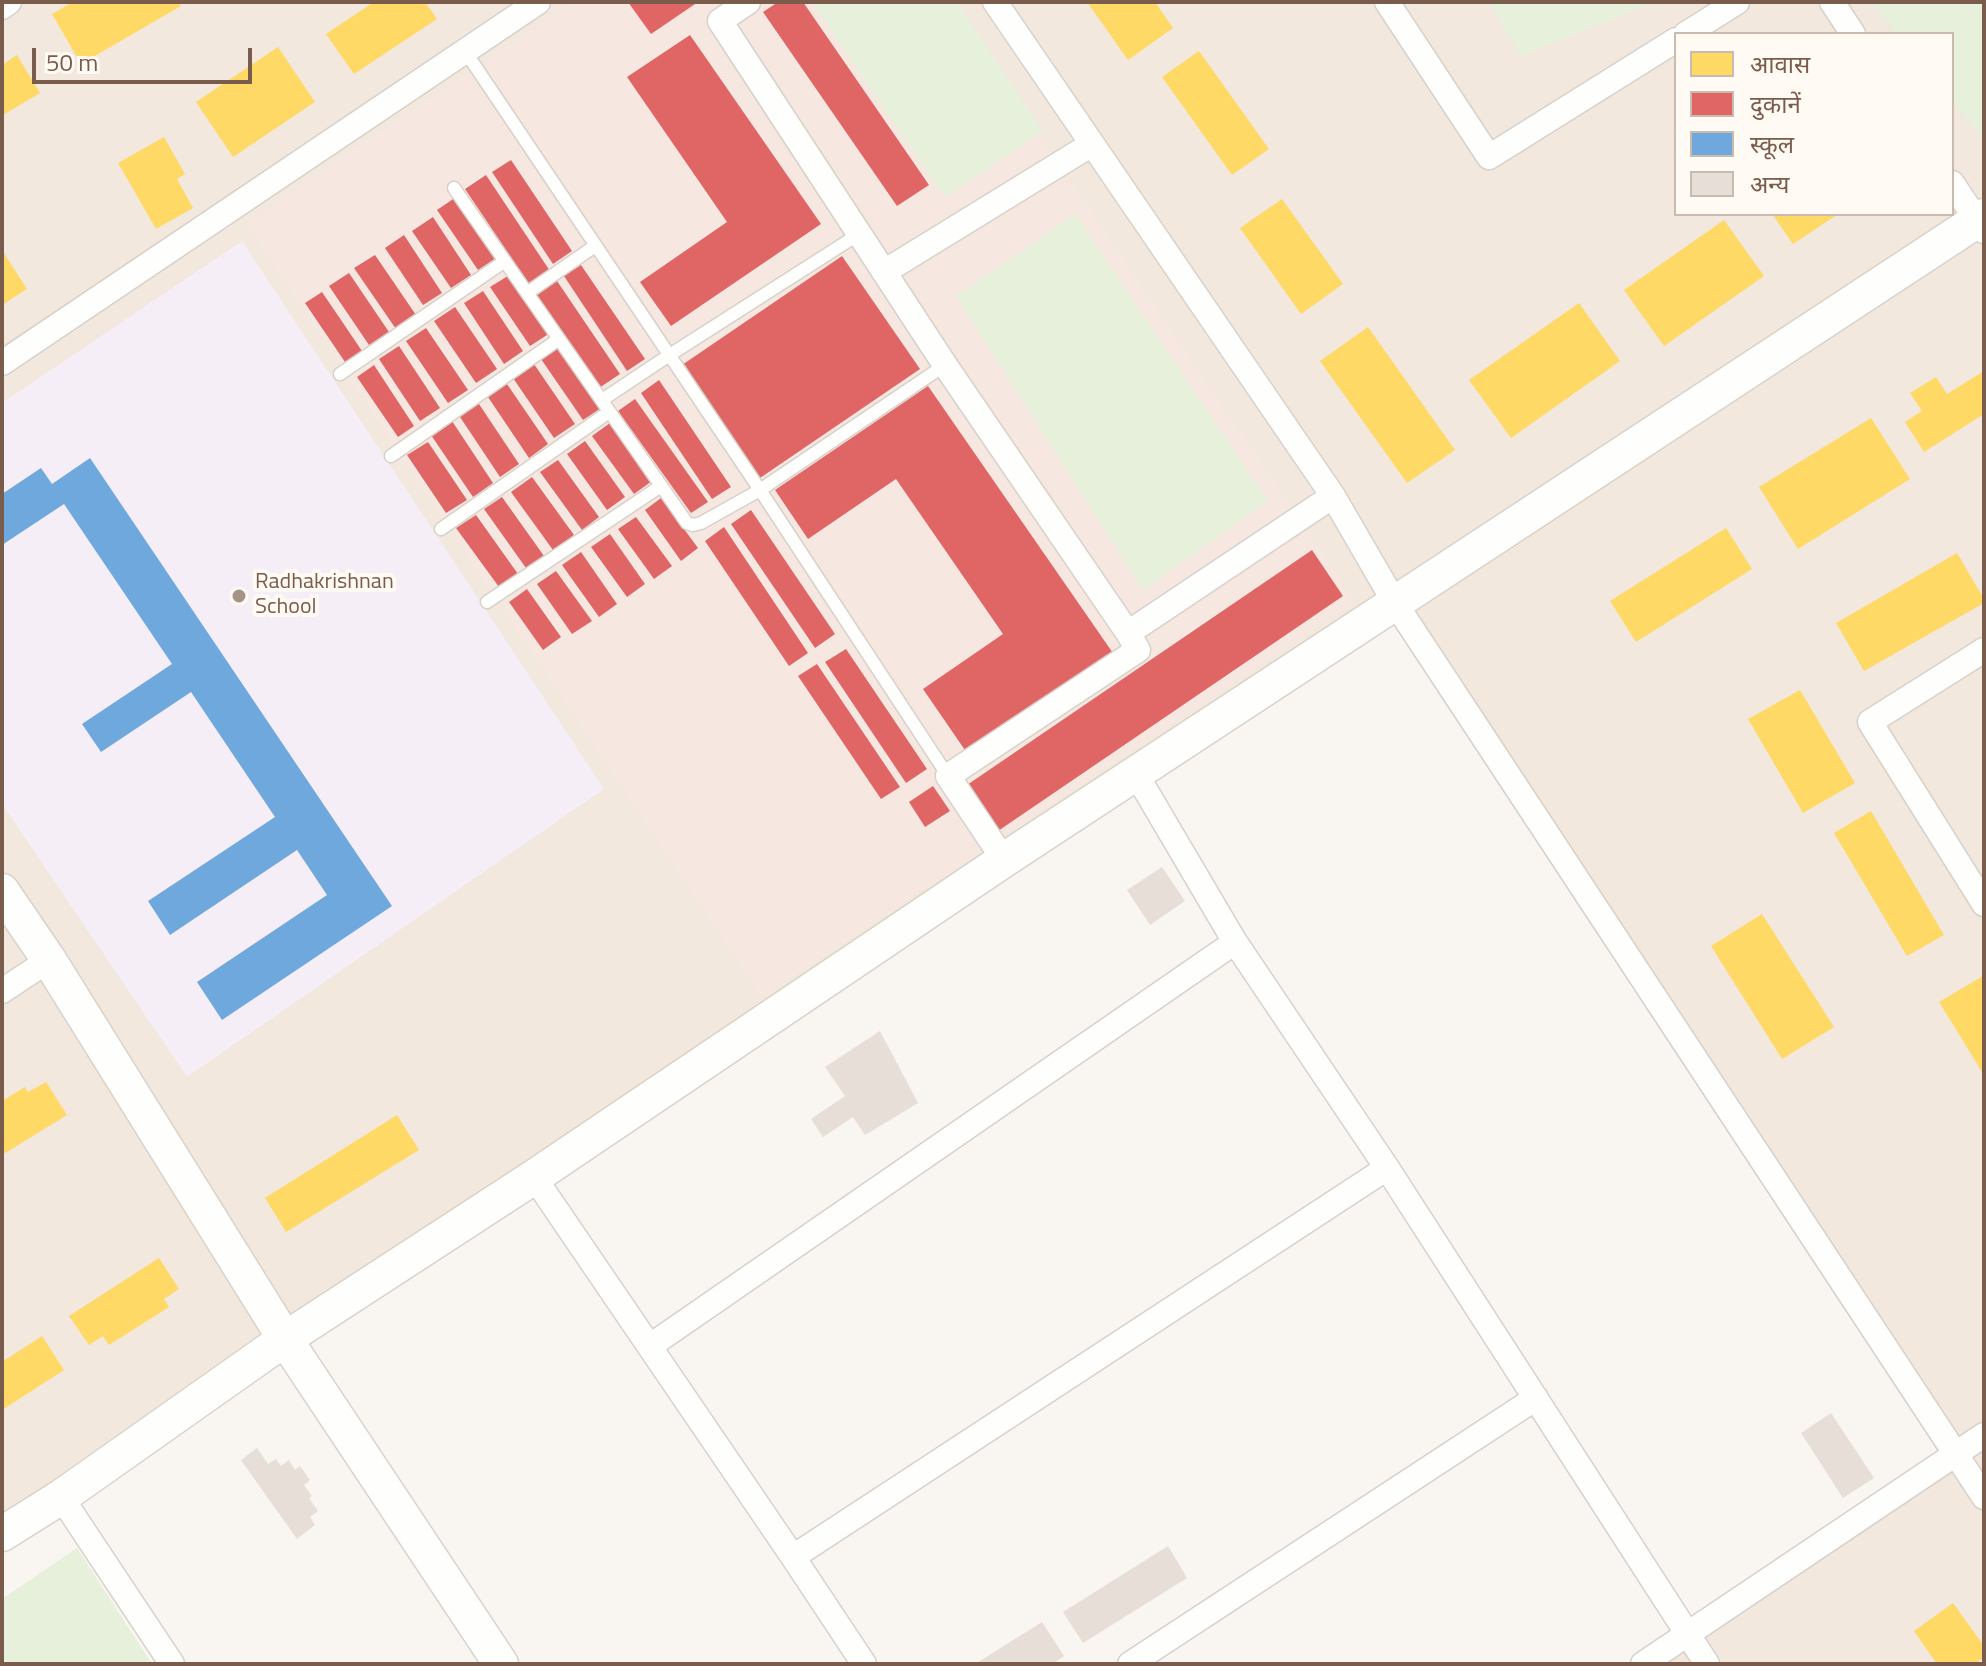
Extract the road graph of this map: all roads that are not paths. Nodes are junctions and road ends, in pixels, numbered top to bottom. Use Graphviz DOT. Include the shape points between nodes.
graph roads {
  1 [pos="9,2"];
  2 [pos="538,2"];
  3 [pos="748,2"];
  4 [pos="995,2"];
  5 [pos="1387,2"];
  6 [pos="1737,2"];
  7 [pos="1832,2"];
  8 [pos="2,7"];
  9 [pos="1689,32"];
  10 [pos="1852,32"];
  11 [pos="1674,41"];
  12 [pos="465,51"];
  13 [pos="1092,144"];
  14 [pos="1954,186"];
  15 [pos="454,188"];
  16 [pos="1982,222"];
  17 [pos="859,234"];
  18 [pos="595,246"];
  19 [pos="505,261"];
  20 [pos="884,272"];
  21 [pos="527,293"];
  22 [pos="559,339"];
  23 [pos="668,356"];
  24 [pos="2,363"];
  25 [pos="945,365"];
  26 [pos="340,374"];
  27 [pos="606,406"];
  28 [pos="391,456"];
  29 [pos="661,486"];
  30 [pos="760,490"];
  31 [pos="1333,496"];
  32 [pos="441,529"];
  33 [pos="487,602"];
  34 [pos="1395,603"];
  35 [pos="1128,633"];
  36 [pos="1984,650"];
  37 [pos="1136,774"];
  38 [pos="948,776"];
  39 [pos="1004,860"];
  40 [pos="2,891"];
  41 [pos="1984,904"];
  42 [pos="1235,942"];
  43 [pos="49,960"];
  44 [pos="2,991"];
  45 [pos="1387,1168"];
  46 [pos="534,1177"];
  47 [pos="285,1339"];
  48 [pos="650,1346"];
  49 [pos="1536,1398"];
  50 [pos="1984,1435"];
  51 [pos="1955,1454"];
  52 [pos="61,1497"];
  53 [pos="1984,1497"];
  54 [pos="2,1534"];
  55 [pos="793,1557"];
  56 [pos="1688,1633"];
  57 [pos="172,1664"];
  58 [pos="501,1664"];
  59 [pos="864,1664"];
  60 [pos="1130,1664"];
  61 [pos="1643,1664"];
  62 [pos="1707,1664"];
  1 -- 8 [label="street"];
  2 -- 12 [label="street"];
  3 -- 17 [label="street" via="720,21"];
  4 -- 13 [label="street"];
  5 -- 11 [label="street" via="1489,157"];
  6 -- 9 [label="street"];
  7 -- 10 [label="street"];
  12 -- 18 [label="lane"];
  12 -- 24 [label="street"];
  13 -- 20 [label="street"];
  13 -- 31 [label="street"];
  14 -- 16 [label="street"];
  15 -- 19 [label="lane"];
  16 -- 34 [label="main road"];
  17 -- 20 [label="street"];
  17 -- 23 [label="lane"];
  18 -- 21 [label="lane"];
  18 -- 23 [label="lane"];
  19 -- 21 [label="lane"];
  19 -- 26 [label="lane"];
  20 -- 25 [label="street"];
  21 -- 22 [label="lane"];
  22 -- 27 [label="lane"];
  22 -- 28 [label="lane"];
  23 -- 27 [label="lane"];
  23 -- 30 [label="lane"];
  25 -- 30 [label="lane"];
  25 -- 35 [label="street"];
  27 -- 29 [label="lane"];
  27 -- 32 [label="lane"];
  29 -- 30 [label="lane" via="693,525"];
  29 -- 33 [label="lane"];
  30 -- 38 [label="lane"];
  31 -- 34 [label="street"];
  31 -- 35 [label="street"];
  34 -- 37 [label="main road"];
  34 -- 51 [label="street"];
  35 -- 38 [label="street" via="1138,650"];
  36 -- 41 [label="street" via="1870,722"];
  37 -- 39 [label="main road"];
  37 -- 42 [label="street"];
  38 -- 39 [label="street"];
  39 -- 46 [label="main road"];
  40 -- 43 [label="main road"];
  42 -- 45 [label="street"];
  42 -- 48 [label="street"];
  43 -- 44 [label="street"];
  43 -- 47 [label="main road"];
  45 -- 49 [label="street"];
  45 -- 55 [label="street"];
  46 -- 47 [label="main road"];
  46 -- 48 [label="street"];
  47 -- 52 [label="main road"];
  47 -- 58 [label="main road"];
  48 -- 55 [label="street"];
  49 -- 56 [label="street"];
  49 -- 60 [label="street"];
  50 -- 51 [label="street"];
  51 -- 53 [label="street"];
  51 -- 56 [label="street"];
  52 -- 54 [label="main road"];
  52 -- 57 [label="street"];
  55 -- 59 [label="street"];
  56 -- 61 [label="street"];
  56 -- 62 [label="street"];
}
